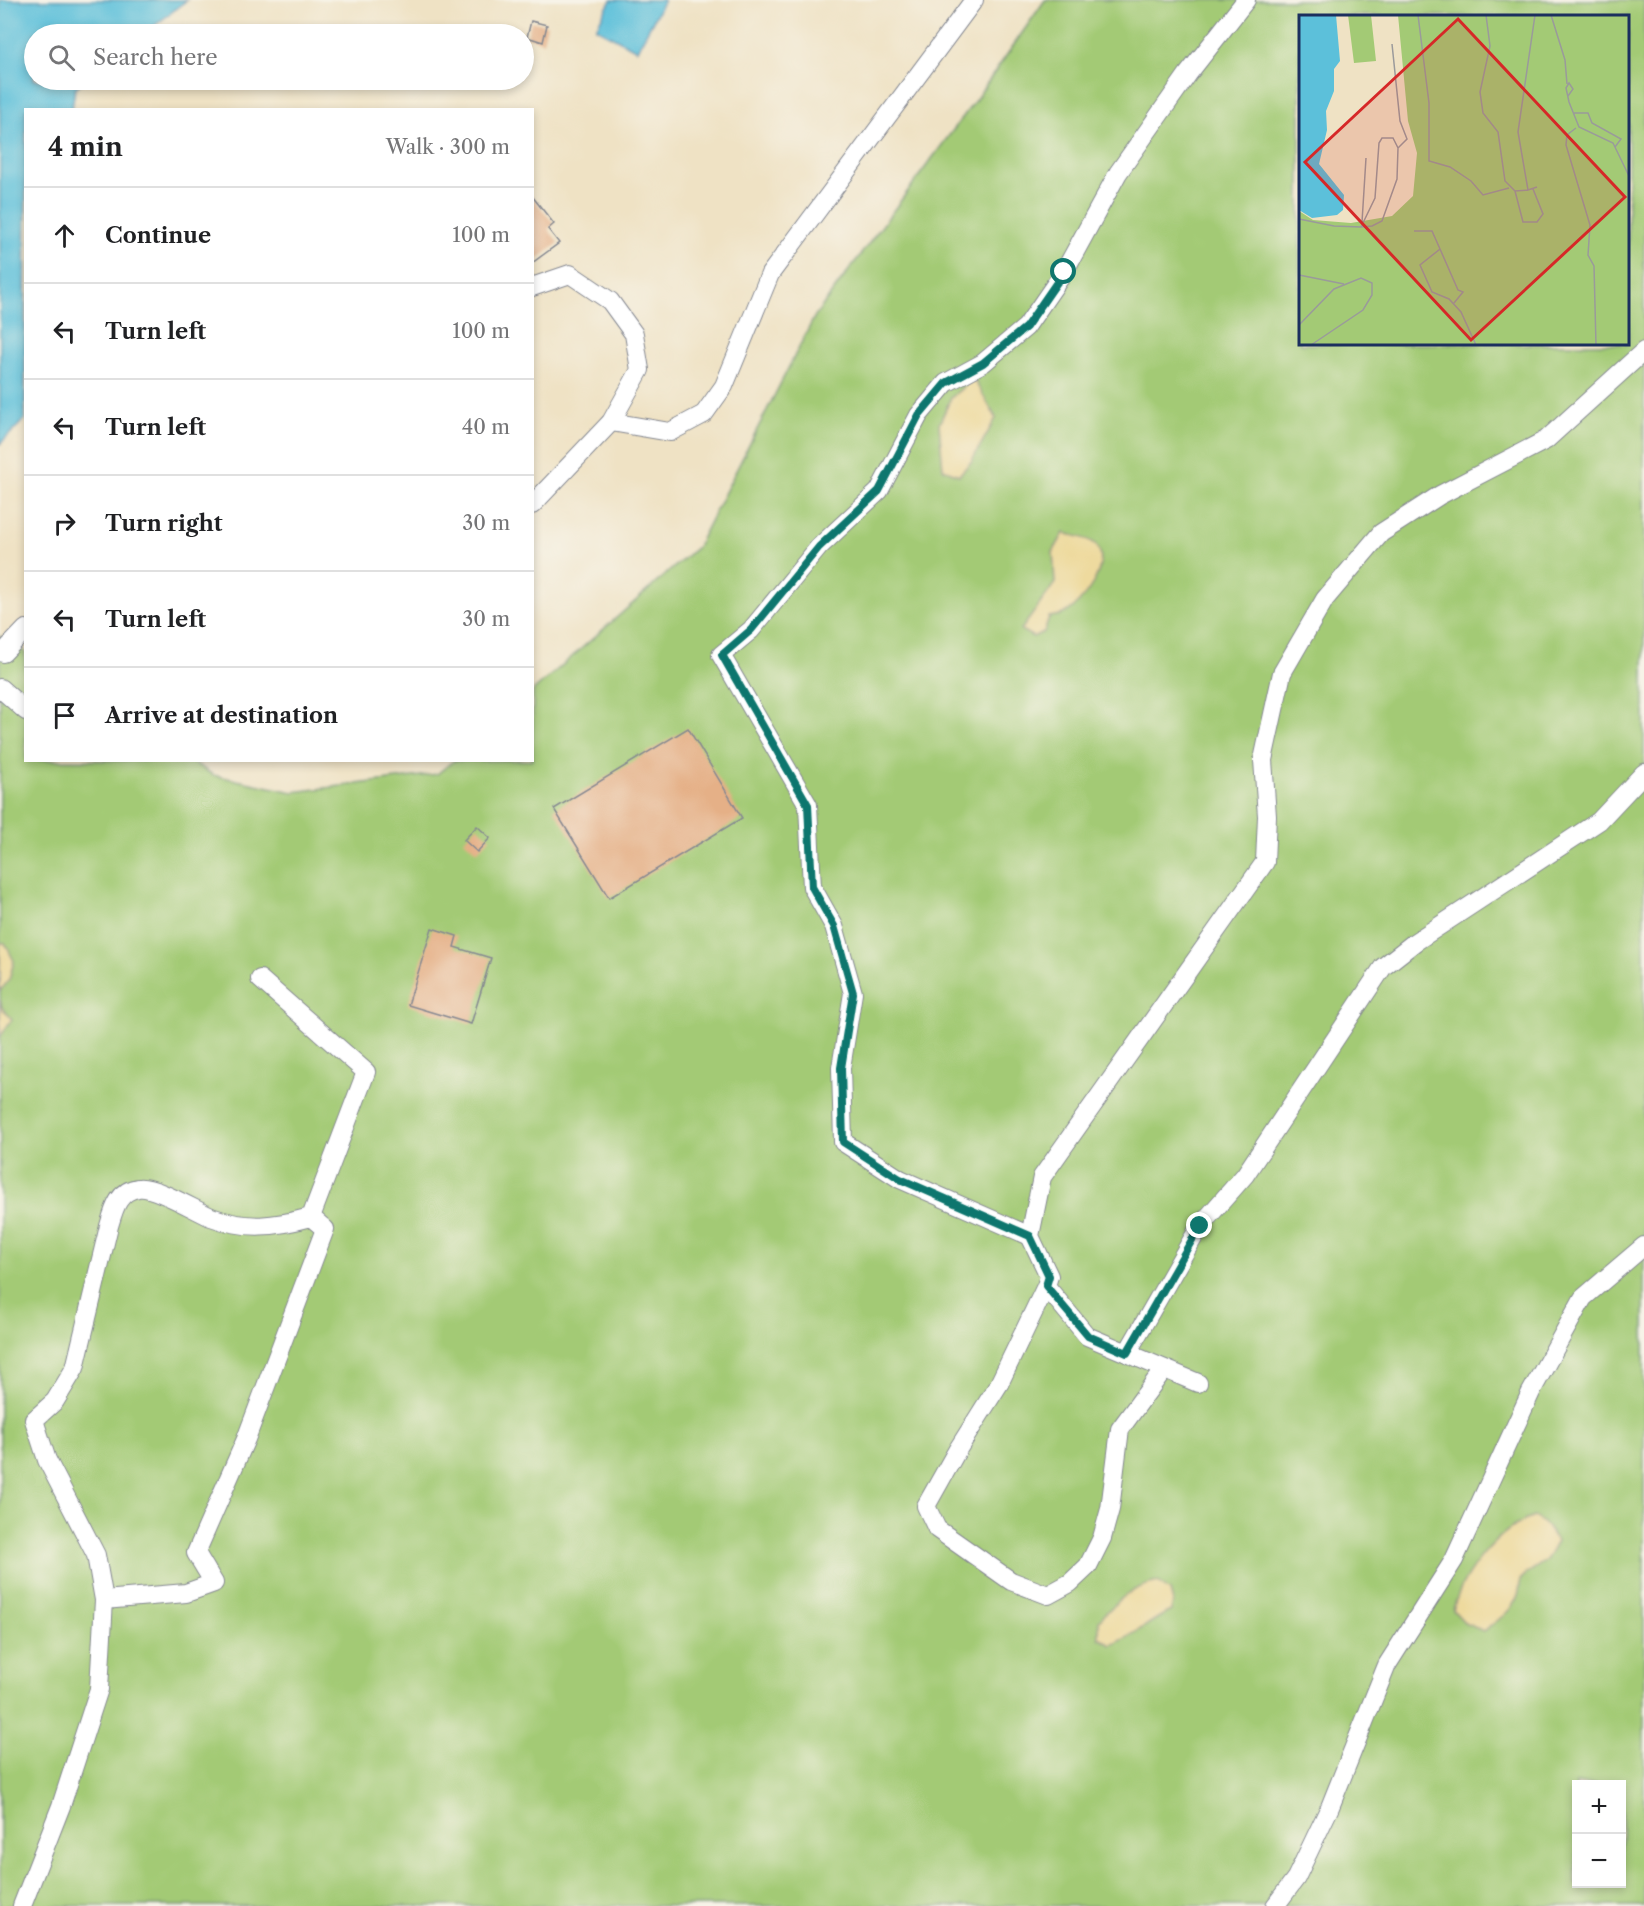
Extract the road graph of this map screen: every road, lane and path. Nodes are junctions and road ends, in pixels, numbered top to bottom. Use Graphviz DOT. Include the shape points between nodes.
graph roads {
  1 [pos="974,0"];
  2 [pos="1246,0"];
  3 [pos="534,286"];
  4 [pos="1644,351"];
  5 [pos="610,422"];
  6 [pos="534,503"];
  7 [pos="24,630"];
  8 [pos="24,649"];
  9 [pos="1,654"];
  10 [pos="0,688"];
  11 [pos="24,709"];
  12 [pos="1644,773"];
  13 [pos="260,979"];
  14 [pos="311,1217"];
  15 [pos="1030,1236"];
  16 [pos="1644,1246"];
  17 [pos="1046,1286"];
  18 [pos="1127,1353"];
  19 [pos="1164,1369"];
  20 [pos="1198,1383"];
  21 [pos="104,1600"];
  22 [pos="22,1906"];
  23 [pos="1275,1906"];
  1 -- 5 [label="lane" via="770,274 724,386 704,414 670,432"];
  2 -- 15 [label="lane" via="1118,172 1064,272 1026,327 983,363 946,383 919,415 879,491 819,547 751,630 722,655 808,805 812,887 834,926 853,993 841,1068 843,1142 900,1179"];
  3 -- 5 [label="lane" via="570,274 610,301 634,334 640,370"];
  4 -- 15 [label="lane" via="1546,440 1440,495 1382,533 1324,599 1282,673 1263,760 1265,862 1042,1177"];
  5 -- 6 [label="lane"];
  7 -- 9 [label="lane"];
  8 -- 9 [label="lane"];
  10 -- 11 [label="lane"];
  12 -- 18 [label="lane" via="1599,821 1415,942 1383,968 1245,1175 1200,1226"];
  13 -- 14 [label="lane" via="366,1072"];
  14 -- 21 [label="lane" via="325,1229 246,1439 196,1553 214,1583 186,1593"];
  14 -- 21 [label="lane" via="267,1227 240,1225 140,1187 124,1192 116,1204 75,1368 55,1401 34,1420 47,1460 96,1555"];
  15 -- 17 [label="lane" via="1049,1276"];
  16 -- 23 [label="lane" via="1583,1298 1531,1392 1454,1560 1387,1665 1329,1807 1296,1878"];
  17 -- 18 [label="lane" via="1088,1336"];
  17 -- 19 [label="lane" via="999,1384 926,1506 937,1529 1011,1581 1048,1595 1070,1583 1088,1566 1102,1538 1110,1509 1120,1429"];
  18 -- 19 [label="lane"];
  19 -- 20 [label="lane"];
  21 -- 22 [label="lane" via="99,1689 61,1806"];
}
